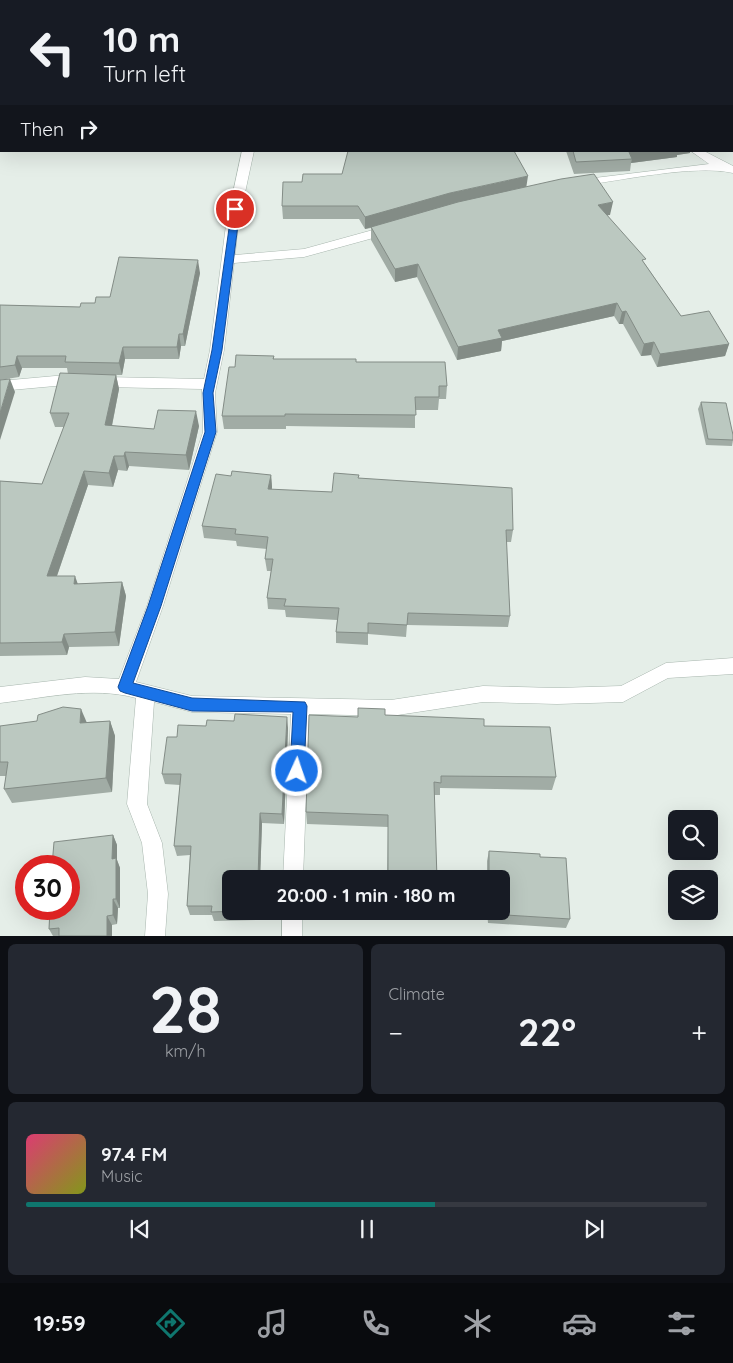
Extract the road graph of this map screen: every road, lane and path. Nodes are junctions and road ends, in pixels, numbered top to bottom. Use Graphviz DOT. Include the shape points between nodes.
graph roads {
  1 [pos="248,152"];
  2 [pos="698,152"];
  3 [pos="729,169"];
  4 [pos="566,185"];
  5 [pos="399,226"];
  6 [pos="228,260"];
  7 [pos="210,384"];
  8 [pos="0,386"];
  9 [pos="733,666"];
  10 [pos="125,687"];
  11 [pos="146,692"];
  12 [pos="0,696"];
  13 [pos="300,706"];
  14 [pos="293,870"];
  15 [pos="292,920"];
  16 [pos="155,936"];
  17 [pos="292,936"];
  1 -- 6 [label="street"];
  2 -- 3 [label="street"];
  3 -- 4 [label="street" via="655,172"];
  5 -- 6 [label="street" via="304,253"];
  6 -- 7 [label="street"];
  7 -- 8 [label="street" via="130,380"];
  7 -- 10 [label="street" via="210,432"];
  9 -- 13 [label="street" via="666,671 623,694 483,694 391,708"];
  10 -- 11 [label="street"];
  10 -- 12 [label="street" via="86,685"];
  11 -- 13 [label="street" via="192,704"];
  11 -- 16 [label="street" via="138,804 152,844 158,894"];
  13 -- 14 [label="street"];
  15 -- 17 [label="street"];
}
